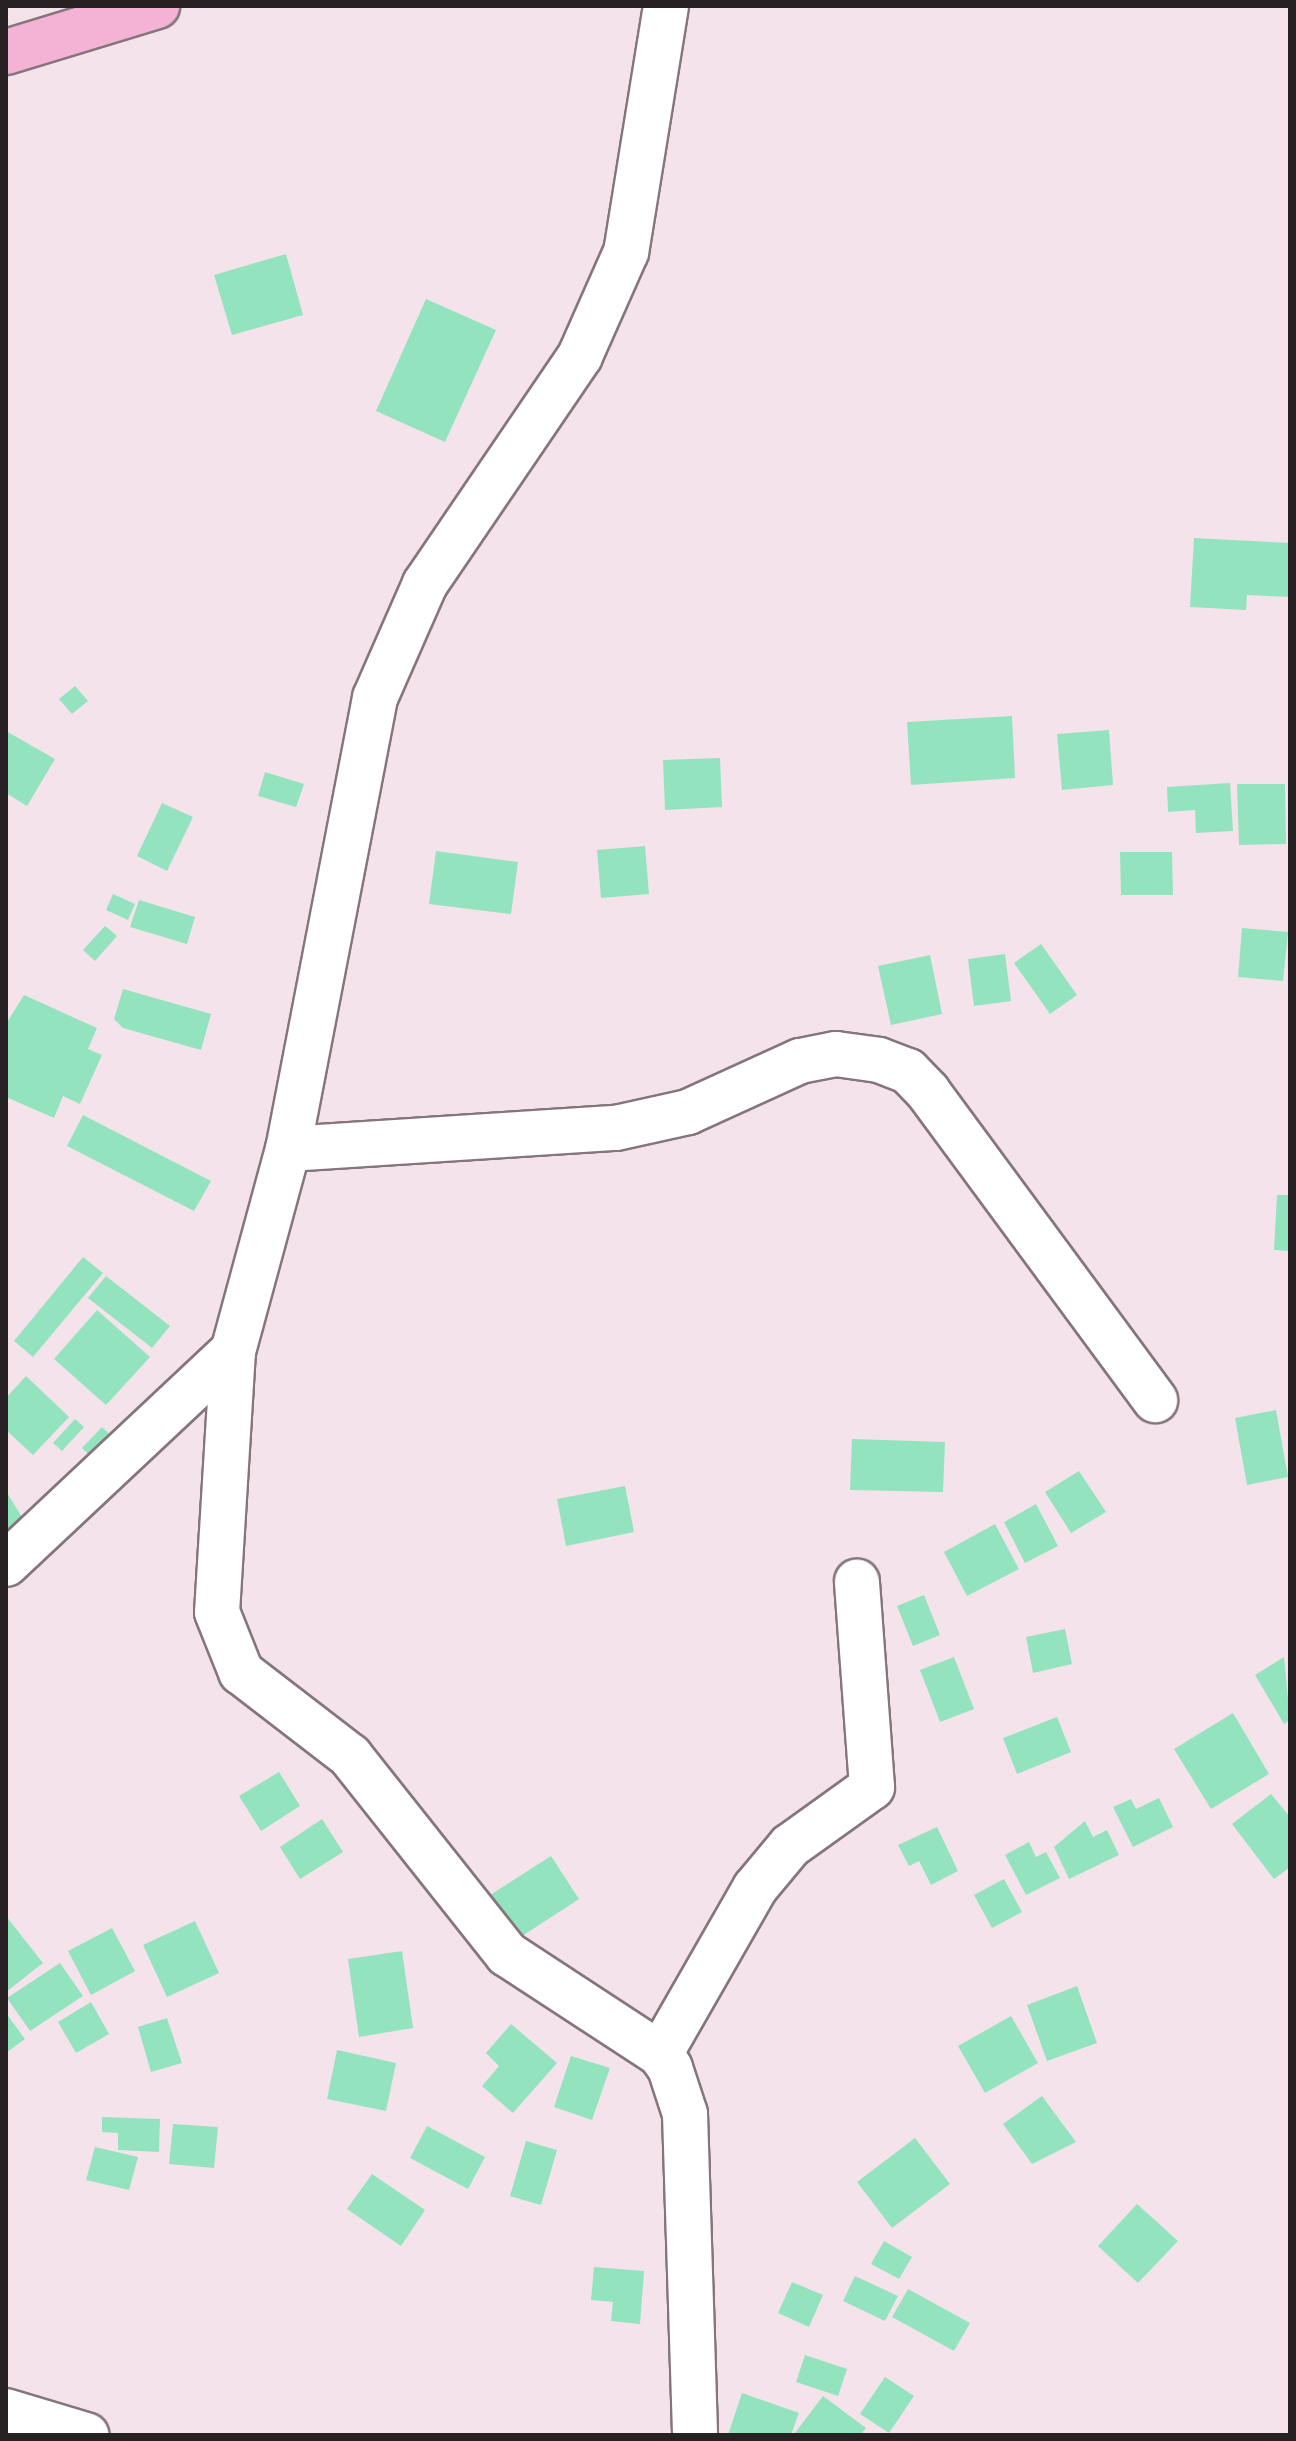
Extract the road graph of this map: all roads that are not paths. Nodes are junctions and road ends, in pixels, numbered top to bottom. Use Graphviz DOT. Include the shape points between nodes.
graph roads {
  1 [pos="157,6"];
  2 [pos="666,6"];
  3 [pos="6,52"];
  4 [pos="288,1149"];
  5 [pos="233,1351"];
  6 [pos="1155,1400"];
  7 [pos="6,1564"];
  8 [pos="857,1582"];
  9 [pos="660,2054"];
  10 [pos="6,2411"];
  11 [pos="86,2435"];
  12 [pos="695,2435"];
  1 -- 3 [label="main road"];
  2 -- 4 [label="street" via="626,252 580,356 425,584 375,698"];
  4 -- 5 [label="street"];
  4 -- 6 [label="street" via="616,1128 688,1112 800,1061 836,1054 879,1060 908,1071 928,1092"];
  5 -- 7 [label="street"];
  5 -- 9 [label="street" via="217,1612 241,1672 350,1756 507,1954"];
  8 -- 9 [label="street" via="872,1787 790,1846 755,1888"];
  9 -- 12 [label="street" via="685,2114"];
  10 -- 11 [label="street"];
}
